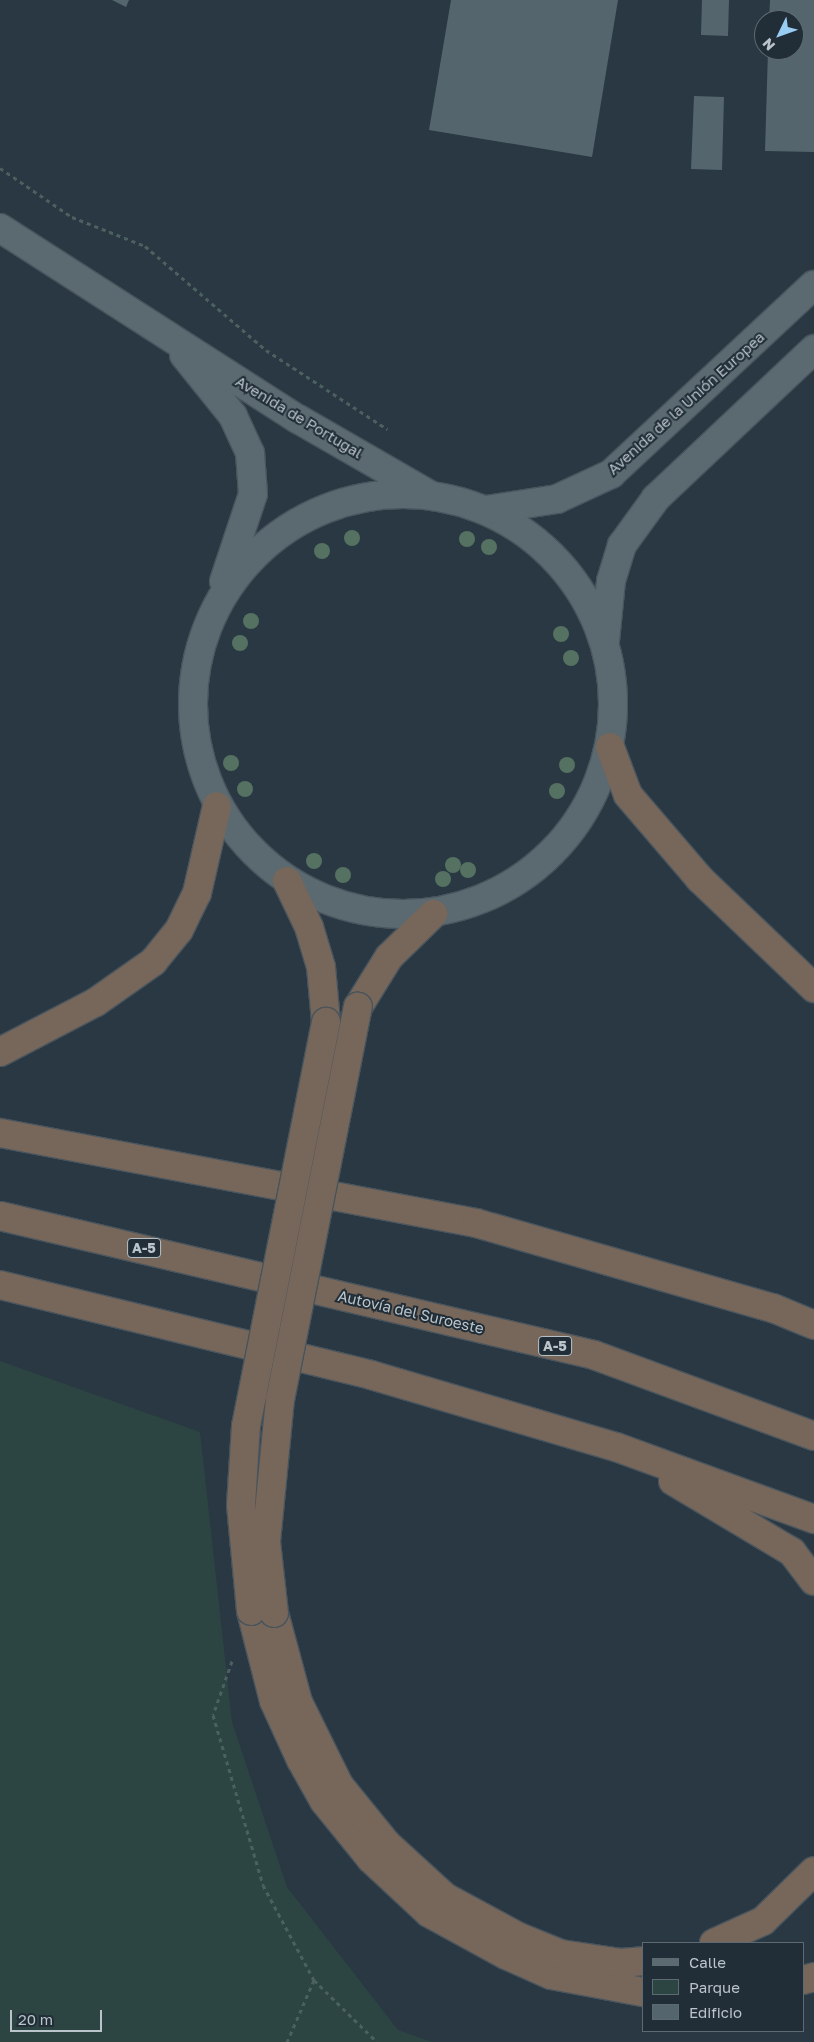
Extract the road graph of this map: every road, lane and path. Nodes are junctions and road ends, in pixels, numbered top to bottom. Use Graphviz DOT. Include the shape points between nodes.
graph roads {
  1 [pos="0,168"];
  2 [pos="0,228"];
  3 [pos="814,285"];
  4 [pos="170,337"];
  5 [pos="814,348"];
  6 [pos="387,429"];
  7 [pos="430,495"];
  8 [pos="486,510"];
  9 [pos="215,606"];
  10 [pos="605,642"];
  11 [pos="610,747"];
  12 [pos="218,806"];
  13 [pos="287,881"];
  14 [pos="433,914"];
  15 [pos="814,988"];
  16 [pos="0,1052"];
  17 [pos="0,1133"];
  18 [pos="0,1216"];
  19 [pos="0,1284"];
  20 [pos="814,1325"];
  21 [pos="814,1436"];
  22 [pos="616,1447"];
  23 [pos="814,1519"];
  24 [pos="814,1581"];
  25 [pos="262,1612"];
  26 [pos="235,1654"];
  27 [pos="814,1871"];
  28 [pos="716,1942"];
  29 [pos="642,1961"];
  30 [pos="314,1980"];
  31 [pos="642,1992"];
  32 [pos="287,2042"];
  33 [pos="377,2042"];
  1 -- 6 [label="path" via="72,217 145,246 266,350"];
  2 -- 4 [label="main road, Avenida de Portugal"];
  3 -- 8 [label="main road, Avenida de la Unión Europea" via="611,474 557,499"];
  4 -- 7 [label="main road, Avenida de Portugal" via="298,419"];
  4 -- 9 [label="main road, Avenida de Portugal" via="233,416 250,453 254,494"];
  5 -- 10 [label="main road" via="656,498 622,545 611,580"];
  7 -- 8 [label="main road"];
  7 -- 9 [label="main road" via="365,496 305,517 253,554"];
  8 -- 10 [label="main road" via="538,542 579,587"];
  9 -- 12 [label="main road, Avenida de Portugal" via="197,655 192,706 199,758"];
  10 -- 11 [label="main road, Avenida de Portugal" via="614,694"];
  11 -- 14 [label="main road, Avenida de Portugal" via="588,807 549,859 495,895"];
  11 -- 15 [label="highway" via="628,795 700,878"];
  12 -- 13 [label="main road, Avenida de Portugal" via="248,848"];
  12 -- 16 [label="highway" via="196,893 179,930 153,962 96,1002"];
  13 -- 14 [label="main road, Avenida de Portugal" via="357,911"];
  13 -- 25 [label="highway, bridge" via="309,927 321,967 326,1022 246,1426 240,1505"];
  14 -- 25 [label="highway, bridge" via="389,957 358,1007 280,1400"];
  17 -- 20 [label="highway" via="476,1223 773,1308"];
  18 -- 21 [label="highway, Autovía del Suroeste / A-5" via="594,1355"];
  19 -- 22 [label="highway" via="371,1375"];
  22 -- 23 [label="highway"];
  22 -- 24 [label="highway" via="792,1552"];
  25 -- 29 [label="highway" via="298,1702 339,1785 387,1844 445,1897 519,1936 561,1954 621,1963"];
  25 -- 31 [label="highway" via="274,1701 324,1801 371,1859 429,1913 506,1955 551,1975"];
  26 -- 30 [label="path" via="213,1715 264,1884"];
  27 -- 28 [label="highway" via="763,1921"];
  30 -- 32 [label="path"];
  30 -- 33 [label="path"];
}
